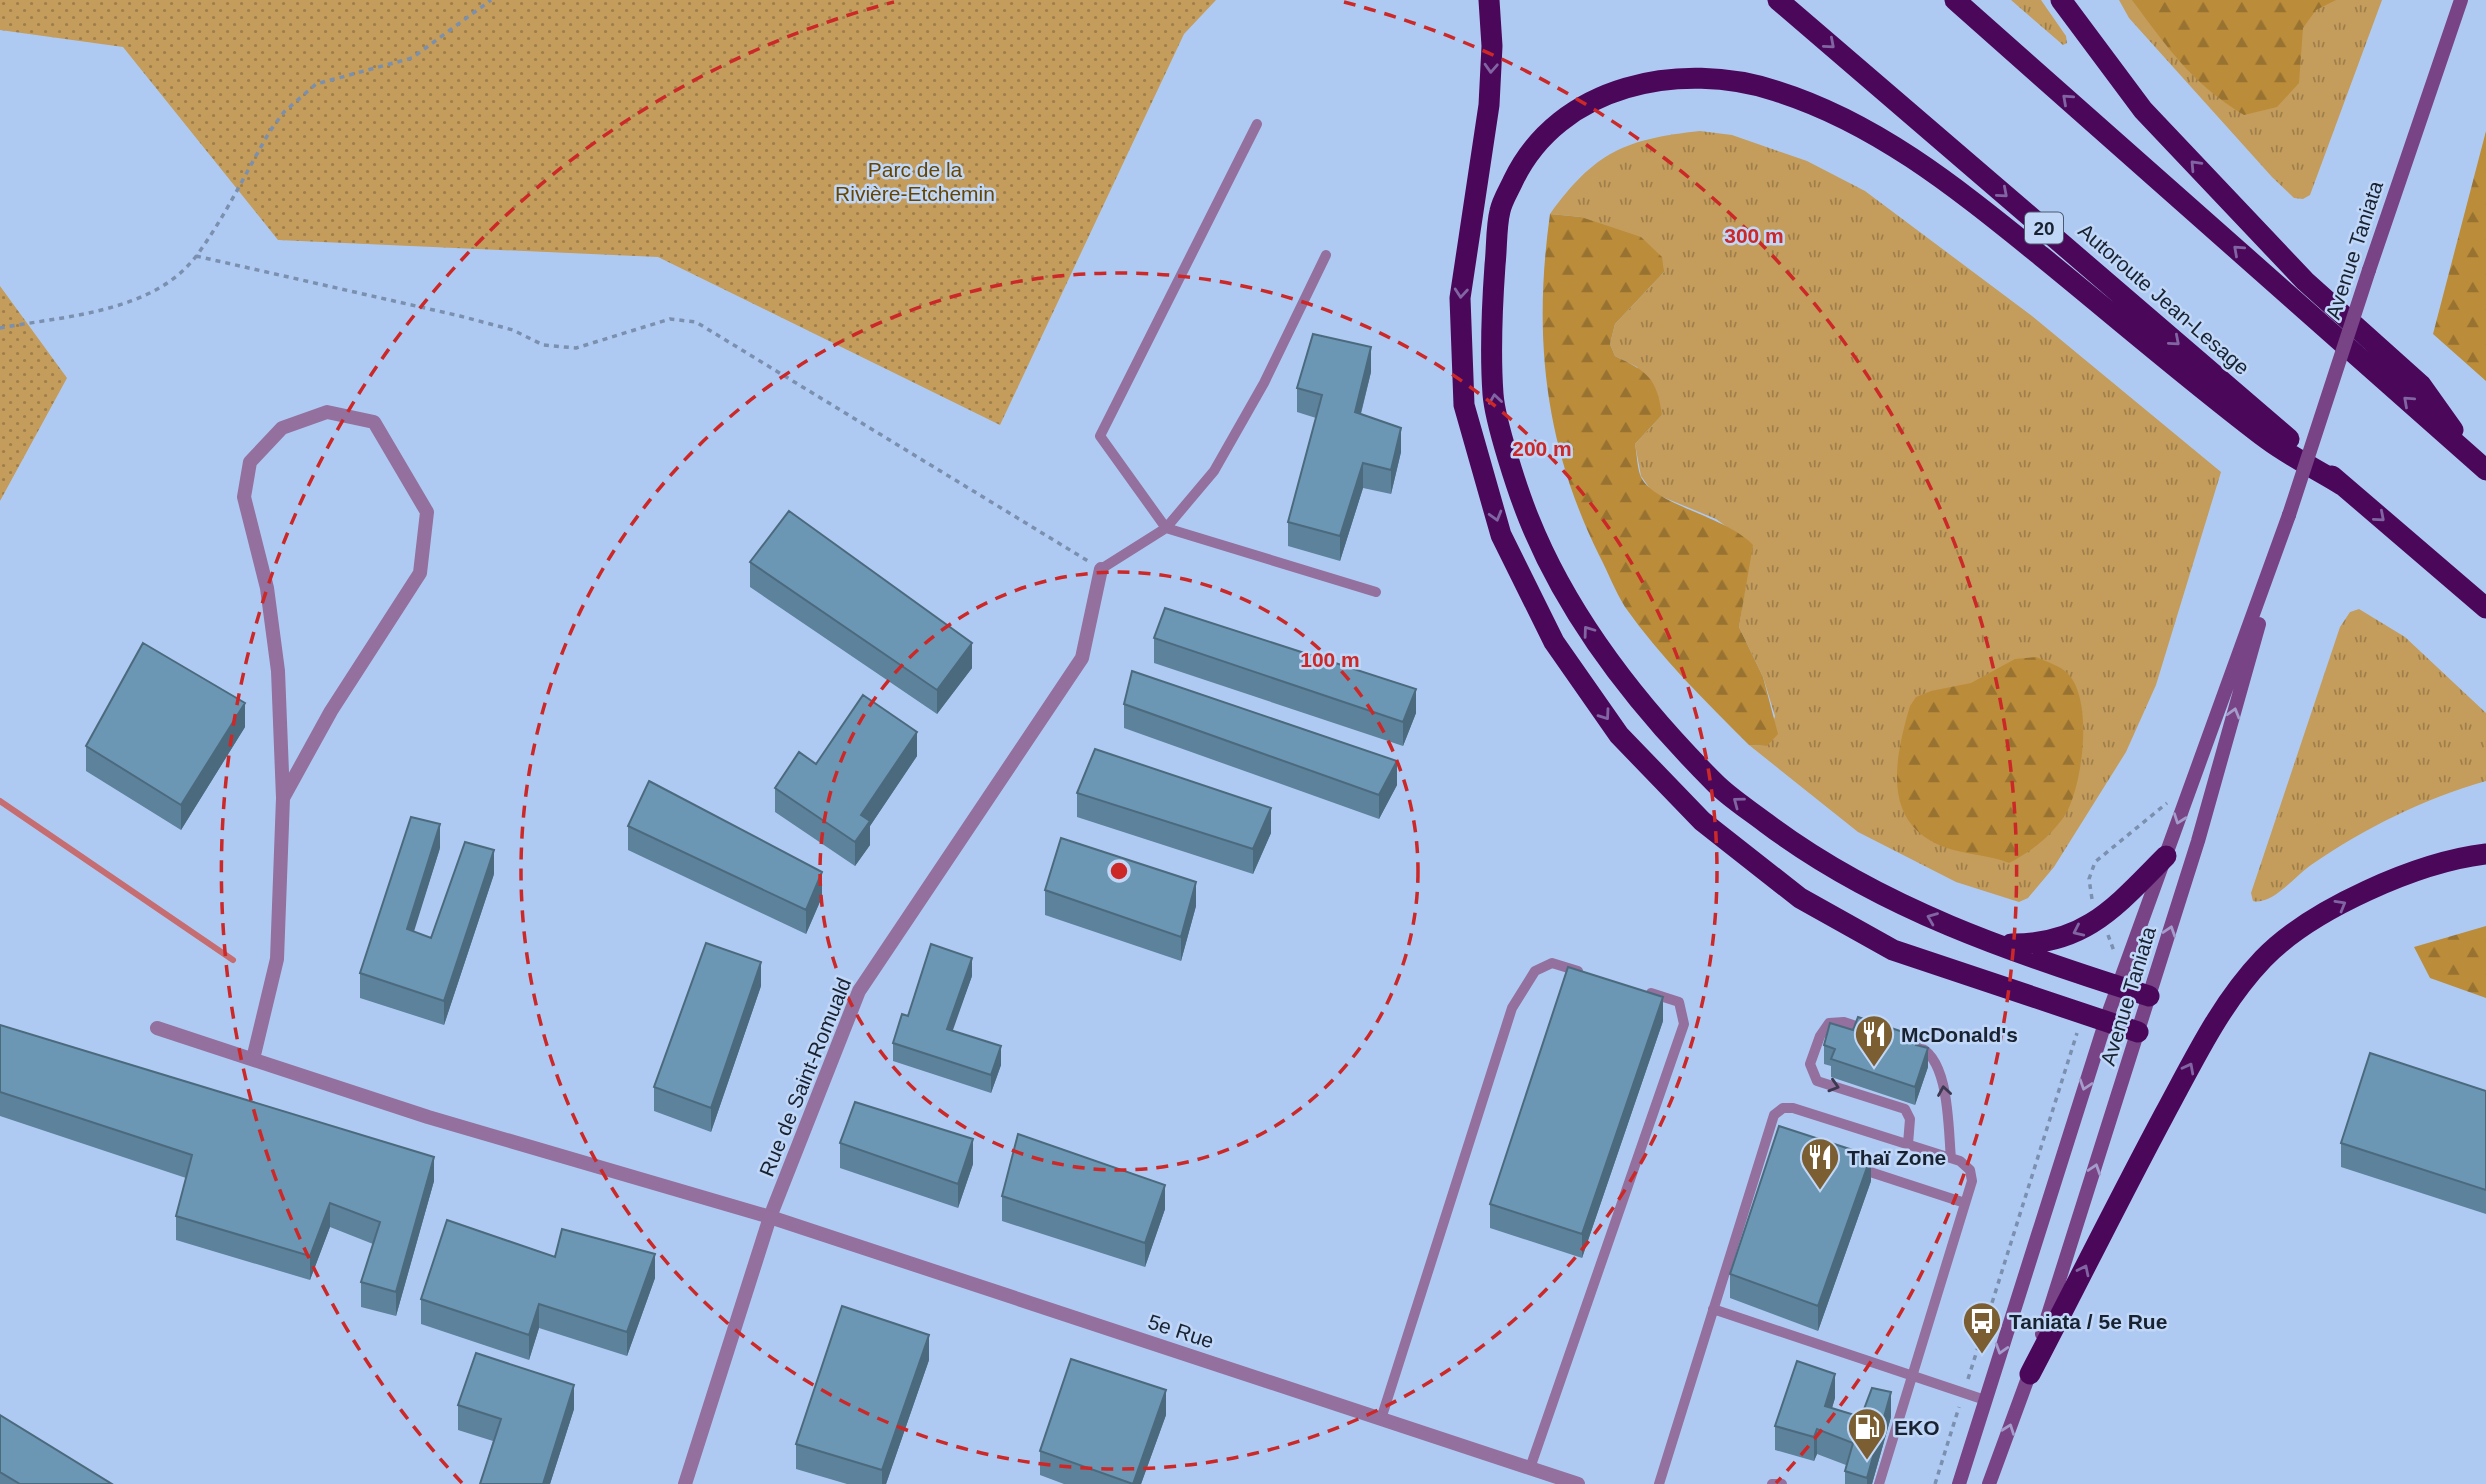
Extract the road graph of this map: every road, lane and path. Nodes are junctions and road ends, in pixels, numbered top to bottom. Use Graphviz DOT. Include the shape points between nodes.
graph roads {
  1 [pos="491,0"];
  2 [pos="1489,0"];
  3 [pos="1778,0"];
  4 [pos="1955,0"];
  5 [pos="2061,0"];
  6 [pos="2460,0"];
  7 [pos="1257,124"];
  8 [pos="1326,255"];
  9 [pos="196,256"];
  10 [pos="0,328"];
  11 [pos="2482,466"];
  12 [pos="2343,485"];
  13 [pos="2290,515"];
  14 [pos="1166,528"];
  15 [pos="1101,569"];
  16 [pos="1377,592"];
  17 [pos="2486,608"];
  18 [pos="2193,781"];
  19 [pos="283,798"];
  20 [pos="2486,854"];
  21 [pos="2166,856"];
  22 [pos="2100,920"];
  23 [pos="1995,944"];
  24 [pos="1590,975"];
  25 [pos="2112,984"];
  26 [pos="1641,990"];
  27 [pos="2149,996"];
  28 [pos="2083,1013"];
  29 [pos="2106,1020"];
  30 [pos="157,1028"];
  31 [pos="2138,1032"];
  32 [pos="1883,1035"];
  33 [pos="1909,1044"];
  34 [pos="253,1059"];
  35 [pos="1767,1139"];
  36 [pos="1780,1143"];
  37 [pos="1908,1144"];
  38 [pos="1951,1158"];
  39 [pos="1846,1164"];
  40 [pos="1965,1203"];
  41 [pos="771,1217"];
  42 [pos="1713,1309"];
  43 [pos="2029,1374"];
  44 [pos="1912,1376"];
  45 [pos="1964,1393"];
  46 [pos="1985,1400"];
  47 [pos="1381,1419"];
  48 [pos="1530,1468"];
  49 [pos="685,1484"];
  50 [pos="1578,1484"];
  51 [pos="1659,1484"];
  52 [pos="1772,1484"];
  53 [pos="1782,1484"];
  54 [pos="1879,1484"];
  55 [pos="1935,1484"];
  56 [pos="1959,1484"];
  57 [pos="1989,1484"];
  1 -- 9 [label="path" via="412,58 310,89 270,131"];
  2 -- 28 [label="highway, one-way" via="1489,105 1460,298 1464,405 1501,535 1554,642 1619,735 1702,821 1800,898 1894,950"];
  3 -- 12 [label="highway, Autoroute Jean-Lesage / 20, one-way"];
  11 -- 4 [label="highway, one-way"];
  11 -- 5 [label="highway, one-way" via="2421,385 2305,281 2143,110"];
  6 -- 13 [label="main road, Avenue Taniata, bridge"];
  7 -- 14 [label="lane" via="1100,436"];
  8 -- 14 [label="lane" via="1264,383 1214,471"];
  9 -- 10 [label="path" via="170,281 138,298"];
  9 -- 15 [label="path" via="460,316 513,330 542,345 576,348 670,318 696,322"];
  12 -- 17 [label="highway, Autoroute Jean-Lesage / 20, one-way"];
  23 -- 12 [label="highway, one-way" via="1908,908 1814,859 1719,788 1649,711 1582,623 1529,519 1493,399 1493,296 1500,209 1532,148 1574,112 1600,97 1629,85 1667,79 1706,79 1771,89 1835,113 1902,150 1970,199 2272,443"];
  13 -- 18 [label="main road, Avenue Taniata"];
  27 -- 13 [label="main road, Avenue Taniata, one-way"];
  14 -- 15 [label="lane"];
  14 -- 16 [label="lane"];
  15 -- 41 [label="street, Rue de Saint-Romuald" via="1082,658 859,991"];
  18 -- 21 [label="main road, Avenue Taniata, one-way"];
  18 -- 22 [label="path, Avenue Taniata" via="2095,862 2089,888"];
  19 -- 19 [label="street" via="331,711 420,573 427,512 374,422 327,412 282,428 250,462 244,497 272,624"];
  19 -- 34 [label="street" via="277,959"];
  43 -- 20 [label="highway, one-way" via="2218,1016 2264,958 2310,923 2357,896 2462,857"];
  21 -- 22 [label="highway"];
  21 -- 25 [label="main road, Avenue Taniata"];
  22 -- 23 [label="highway, one-way" via="2073,935 2036,944"];
  22 -- 25 [label="path, Avenue Taniata" via="2115,953"];
  23 -- 25 [label="highway"];
  24 -- 47 [label="lane" via="1552,963 1535,971 1512,1008"];
  25 -- 27 [label="highway"];
  25 -- 29 [label="main road, Avenue Taniata"];
  26 -- 48 [label="lane" via="1679,1002 1684,1024"];
  27 -- 31 [label="main road, Avenue Taniata"];
  28 -- 29 [label="highway"];
  28 -- 45 [label="path, Avenue Taniata"];
  29 -- 31 [label="highway"];
  29 -- 46 [label="main road, Avenue Taniata, one-way"];
  30 -- 34 [label="street, 5e Rue"];
  43 -- 31 [label="main road, Avenue Taniata, one-way"];
  32 -- 37 [label="lane, one-way" via="1829,1023 1810,1064 1817,1081 1905,1109 1910,1119"];
  38 -- 33 [label="lane, one-way" via="1943,1082 1931,1055"];
  34 -- 41 [label="street, 5e Rue" via="428,1117"];
  35 -- 36 [label="lane"];
  35 -- 37 [label="lane" via="1774,1115 1793,1108"];
  35 -- 42 [label="lane"];
  37 -- 38 [label="lane"];
  38 -- 40 [label="lane" via="1970,1170 1972,1181"];
  39 -- 40 [label="lane"];
  40 -- 44 [label="lane"];
  41 -- 47 [label="street, 5e Rue"];
  41 -- 49 [label="street, Rue de Saint-Romuald"];
  42 -- 44 [label="lane"];
  42 -- 51 [label="lane"];
  57 -- 43 [label="main road, Avenue Taniata, one-way"];
  44 -- 45 [label="lane"];
  44 -- 54 [label="lane"];
  45 -- 46 [label="lane"];
  45 -- 55 [label="path, Avenue Taniata"];
  46 -- 56 [label="main road, Avenue Taniata"];
  47 -- 48 [label="street, 5e Rue"];
  48 -- 50 [label="street, 5e Rue"];
  52 -- 53 [label="lane"];
}
